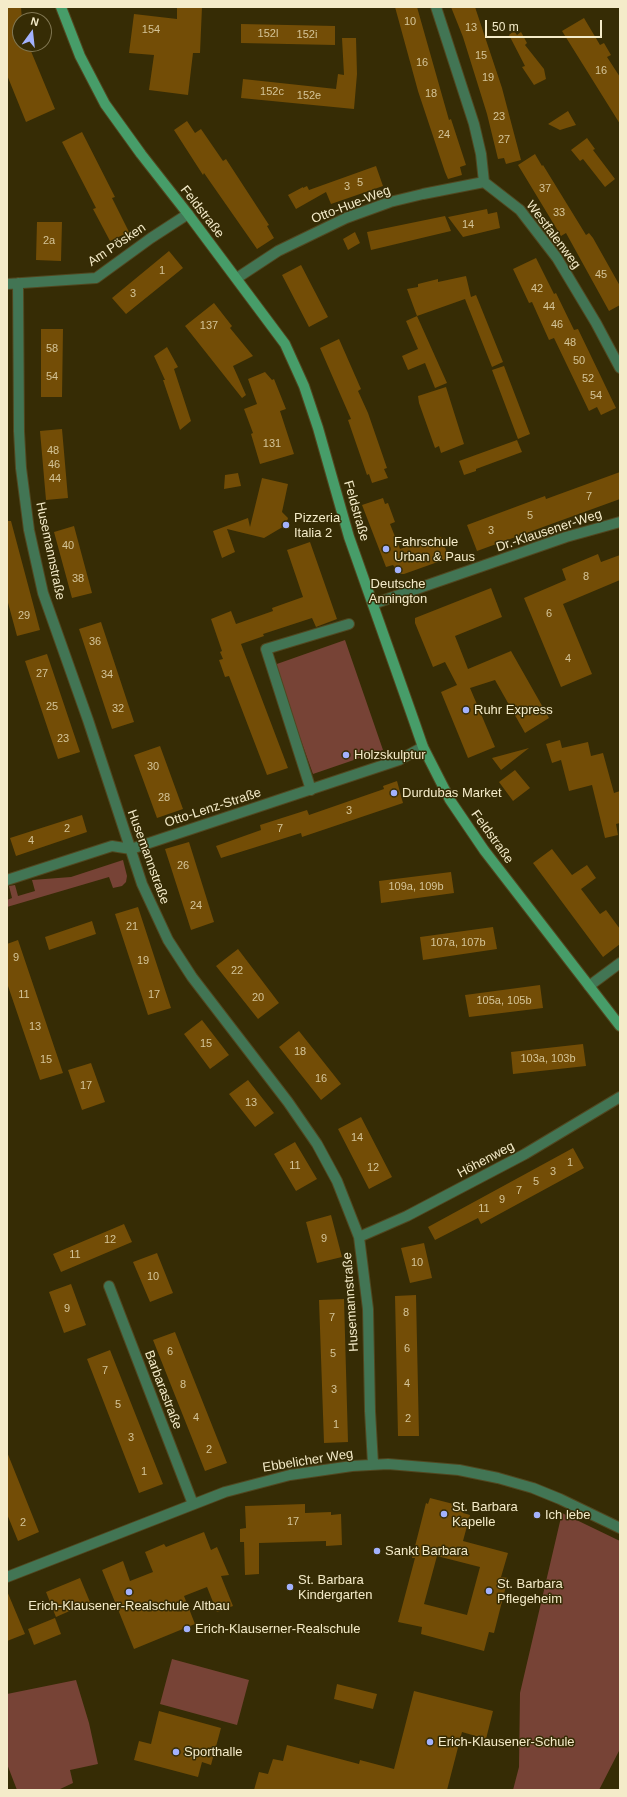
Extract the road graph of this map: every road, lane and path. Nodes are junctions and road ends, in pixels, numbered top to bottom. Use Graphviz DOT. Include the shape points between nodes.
graph roads {
  1 [pos="61,7"];
  2 [pos="436,7"];
  3 [pos="484,182"];
  4 [pos="188,214"];
  5 [pos="237,278"];
  6 [pos="18,283"];
  7 [pos="7,284"];
  8 [pos="620,368"];
  9 [pos="620,522"];
  10 [pos="373,604"];
  11 [pos="349,624"];
  12 [pos="424,747"];
  13 [pos="311,790"];
  14 [pos="131,849"];
  15 [pos="7,880"];
  16 [pos="620,963"];
  17 [pos="590,986"];
  18 [pos="620,1026"];
  19 [pos="620,1097"];
  20 [pos="359,1237"];
  21 [pos="109,1286"];
  22 [pos="373,1464"];
  23 [pos="193,1504"];
  24 [pos="620,1528"];
  25 [pos="8,1574"];
  1 -- 4 [label="main road, Feldstraße" via="80,56 105,104"];
  2 -- 3 [label="street" via="474,124"];
  3 -- 5 [label="street, Otto-Hue-Weg" via="423,194 360,213 285,247"];
  3 -- 8 [label="street, Westfalenweg" via="520,210 557,258"];
  4 -- 5 [label="main road, Feldstraße"];
  4 -- 6 [label="street, Am Pösken" via="96,278"];
  5 -- 10 [label="main road, Feldstraße" via="285,344 304,386 349,537"];
  6 -- 7 [label="street, Am Pösken"];
  6 -- 14 [label="street, Husemannstraße" via="19,432 21,468 30,530 43,593"];
  9 -- 10 [label="street, Dr.-Klausener-Weg" via="566,537"];
  10 -- 12 [label="main road, Feldstraße"];
  11 -- 13 [label="street" via="266,649"];
  12 -- 13 [label="street, Otto-Lenz-Straße" via="399,760"];
  12 -- 17 [label="main road, Feldstraße" via="450,800 484,850"];
  13 -- 14 [label="street, Otto-Lenz-Straße"];
  14 -- 15 [label="street, Otto-Lenz-Straße" via="112,846"];
  14 -- 20 [label="street, Husemannstraße" via="146,895 168,940 192,977 284,1096 317,1144 337,1181"];
  16 -- 17 [label="street"];
  17 -- 18 [label="main road, Feldstraße"];
  19 -- 20 [label="street, Höhenweg" via="518,1158 407,1216"];
  20 -- 22 [label="street, Husemannstraße" via="368,1309"];
  21 -- 23 [label="street, Barbarastraße"];
  22 -- 23 [label="street, Ebbelicher Weg" via="290,1475 253,1483"];
  22 -- 24 [label="street, Ebbelicher Weg" via="459,1470 498,1478 560,1499"];
  23 -- 25 [label="street, Ebbelicher Weg"];
}
